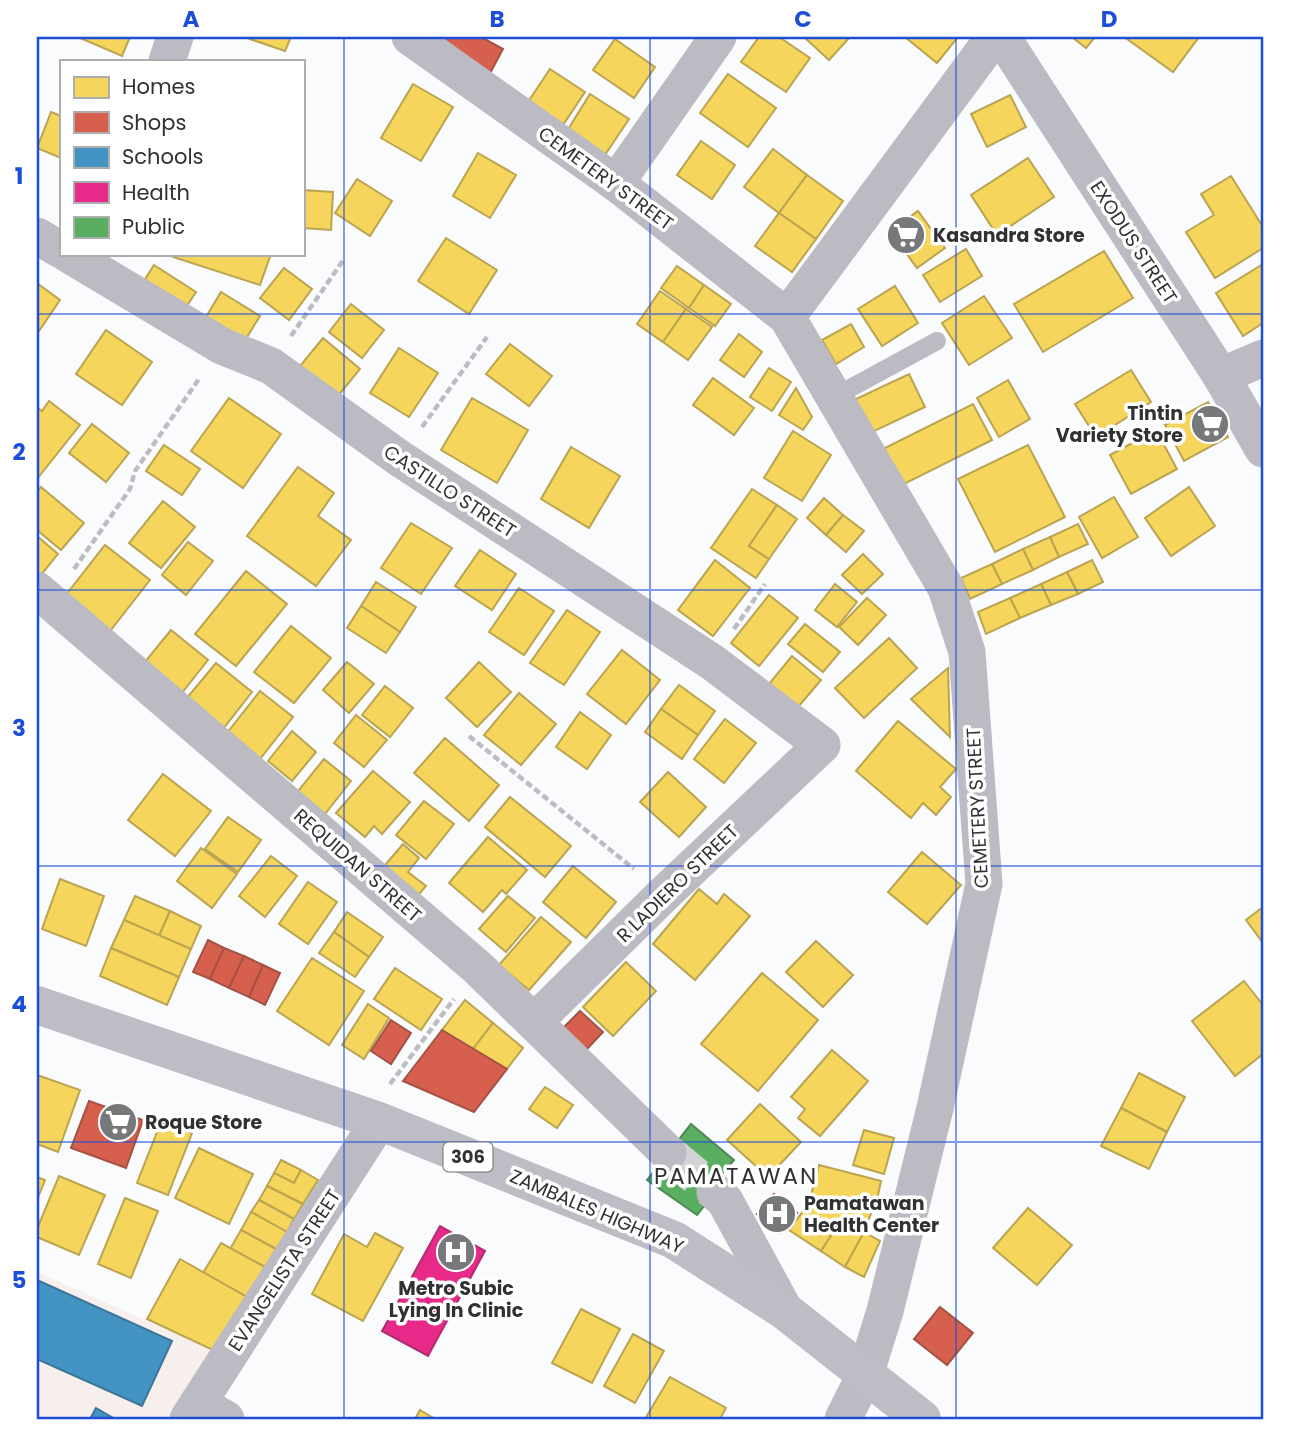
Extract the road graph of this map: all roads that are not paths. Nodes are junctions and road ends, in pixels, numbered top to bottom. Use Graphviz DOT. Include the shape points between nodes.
graph roads {
  1 [pos="174,37"];
  2 [pos="718,37"];
  3 [pos="994,37"];
  4 [pos="1002,37"];
  5 [pos="418,39"];
  6 [pos="167,60"];
  7 [pos="617,183"];
  8 [pos="37,236"];
  9 [pos="60,249"];
  10 [pos="76,256"];
  11 [pos="108,264"];
  12 [pos="787,317"];
  13 [pos="937,341"];
  14 [pos="1263,358"];
  15 [pos="1221,376"];
  16 [pos="834,397"];
  17 [pos="1263,449"];
  18 [pos="44,596"];
  19 [pos="822,745"];
  20 [pos="37,1005"];
  21 [pos="534,1022"];
  22 [pos="372,1119"];
  23 [pos="668,1153"];
  24 [pos="715,1192"];
  25 [pos="785,1311"];
  26 [pos="865,1374"];
  27 [pos="204,1414"];
  28 [pos="843,1419"];
  29 [pos="922,1419"];
  1 -- 6 [label="street"];
  2 -- 7 [label="street"];
  3 -- 12 [label="street"];
  4 -- 15 [label="street, EXODUS STREET"];
  5 -- 7 [label="street, CEMETERY STREET"];
  7 -- 12 [label="street, CEMETERY STREET"];
  8 -- 9 [label="street"];
  10 -- 11 [label="street, CASTILLO STREET"];
  11 -- 19 [label="street, CASTILLO STREET" via="222,346 271,366 398,458 712,662"];
  12 -- 16 [label="street, CEMETERY STREET"];
  13 -- 16 [label="lane"];
  14 -- 15 [label="street"];
  15 -- 17 [label="street, EXODUS STREET"];
  16 -- 26 [label="street, CEMETERY STREET" via="946,588 967,652 984,884 935,1108"];
  18 -- 21 [label="street, REQUIDAN STREET"];
  19 -- 21 [label="street, R LADIERO STREET"];
  20 -- 22 [label="main road, ZAMBALES HIGHWAY / 306"];
  21 -- 23 [label="street, REQUIDAN STREET"];
  22 -- 25 [label="main road, ZAMBALES HIGHWAY / 306" via="674,1240"];
  22 -- 27 [label="street, EVANGELISTA STREET"];
  24 -- 25 [label="street" via="725,1201"];
  25 -- 26 [label="main road, ZAMBALES HIGHWAY / 306"];
  26 -- 28 [label="street, CEMETERY STREET"];
  26 -- 29 [label="main road, ZAMBALES HIGHWAY / 306"];
}
